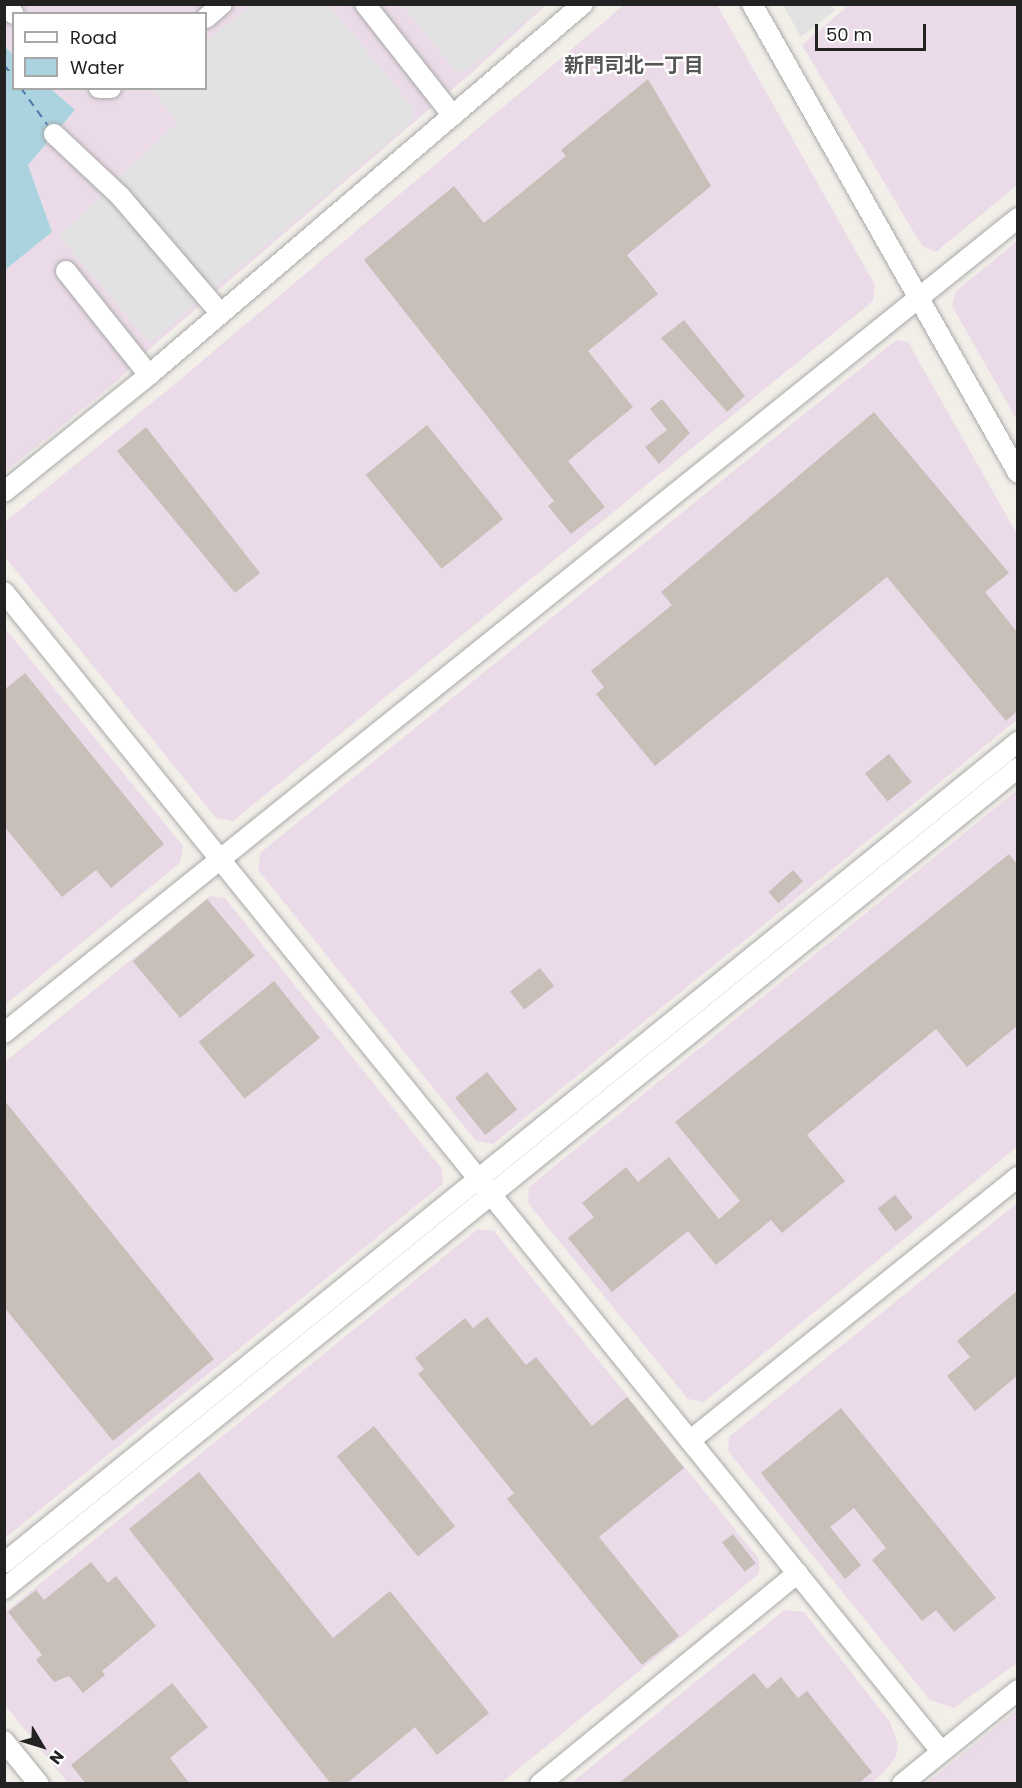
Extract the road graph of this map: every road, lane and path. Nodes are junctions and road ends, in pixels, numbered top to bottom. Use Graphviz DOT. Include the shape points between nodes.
graph roads {
  1 [pos="222,4"];
  2 [pos="364,4"];
  3 [pos="583,4"];
  4 [pos="752,4"];
  5 [pos="207,17"];
  6 [pos="453,116"];
  7 [pos="54,134"];
  8 [pos="1017,218"];
  9 [pos="66,271"];
  10 [pos="918,299"];
  11 [pos="221,314"];
  12 [pos="149,375"];
  13 [pos="1017,473"];
  14 [pos="4,492"];
  15 [pos="4,592"];
  16 [pos="1017,742"];
  17 [pos="1017,768"];
  18 [pos="222,858"];
  19 [pos="4,1033"];
  20 [pos="1017,1177"];
  21 [pos="478,1179"];
  22 [pos="492,1197"];
  23 [pos="692,1439"];
  24 [pos="4,1563"];
  25 [pos="798,1573"];
  26 [pos="4,1589"];
  27 [pos="1017,1690"];
  28 [pos="4,1741"];
  29 [pos="941,1751"];
  30 [pos="39,1784"];
  31 [pos="540,1784"];
  32 [pos="902,1784"];
  1 -- 5 [label="street"];
  2 -- 6 [label="street"];
  3 -- 6 [label="street"];
  4 -- 10 [label="street"];
  6 -- 11 [label="street"];
  7 -- 11 [label="street" via="105,180"];
  8 -- 10 [label="street"];
  9 -- 12 [label="street"];
  10 -- 13 [label="street"];
  10 -- 18 [label="street"];
  11 -- 12 [label="street"];
  12 -- 14 [label="street"];
  15 -- 18 [label="street"];
  16 -- 21 [label="street"];
  17 -- 22 [label="street"];
  18 -- 19 [label="street"];
  18 -- 21 [label="street"];
  20 -- 23 [label="street"];
  21 -- 22 [label="street"];
  21 -- 24 [label="street"];
  22 -- 23 [label="street"];
  22 -- 26 [label="street"];
  23 -- 25 [label="street"];
  25 -- 29 [label="street"];
  25 -- 31 [label="street"];
  27 -- 29 [label="street"];
  28 -- 30 [label="street"];
  29 -- 32 [label="street"];
}
